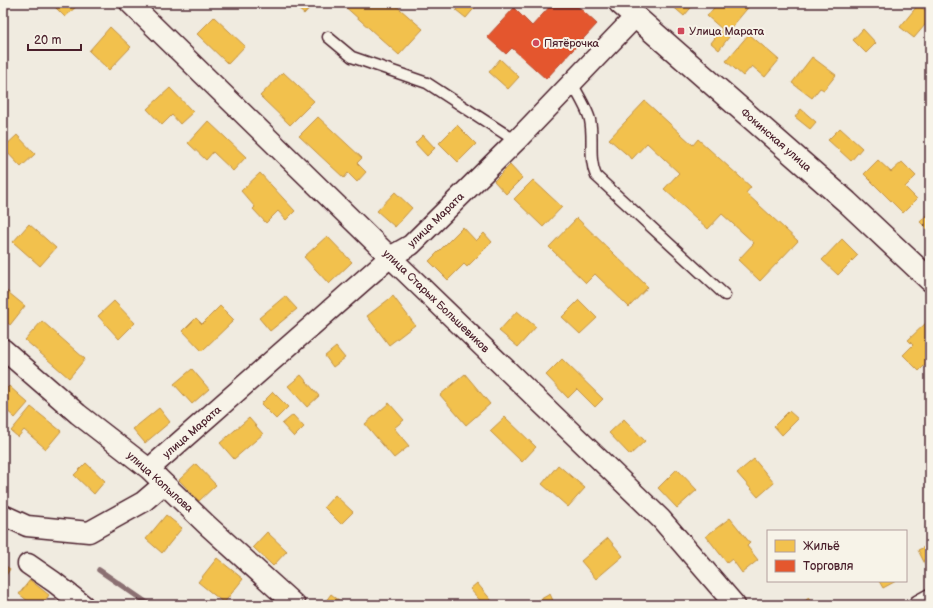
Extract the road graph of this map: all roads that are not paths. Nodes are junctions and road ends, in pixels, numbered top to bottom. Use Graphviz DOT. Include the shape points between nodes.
graph roads {
  1 [pos="130,3"];
  2 [pos="627,10"];
  3 [pos="328,37"];
  4 [pos="572,83"];
  5 [pos="516,141"];
  6 [pos="390,257"];
  7 [pos="930,280"];
  8 [pos="725,295"];
  9 [pos="3,349"];
  10 [pos="149,469"];
  11 [pos="164,484"];
  12 [pos="3,514"];
  13 [pos="28,564"];
  14 [pos="930,599"];
  15 [pos="83,605"];
  16 [pos="295,605"];
  17 [pos="735,605"];
  18 [pos="919,605"];
  1 -- 6 [label="street, улица Старых Большевиков"];
  2 -- 4 [label="street, улица Марата"];
  2 -- 7 [label="main road, Фокинская улица" via="847,202"];
  3 -- 5 [label="lane" via="352,57 427,83"];
  4 -- 5 [label="street, улица Марата"];
  4 -- 8 [label="lane" via="590,119 592,162 596,176"];
  5 -- 6 [label="street, улица Марата" via="412,245"];
  6 -- 10 [label="street, улица Марата"];
  6 -- 17 [label="street, улица Старых Большевиков" via="661,519"];
  9 -- 10 [label="street, улица Копылова" via="78,414"];
  10 -- 11 [label="street, улица Копылова"];
  11 -- 12 [label="street" via="143,502 88,532 27,526"];
  11 -- 16 [label="street, улица Копылова"];
  13 -- 15 [label="street"];
  14 -- 18 [label="street"];
}
